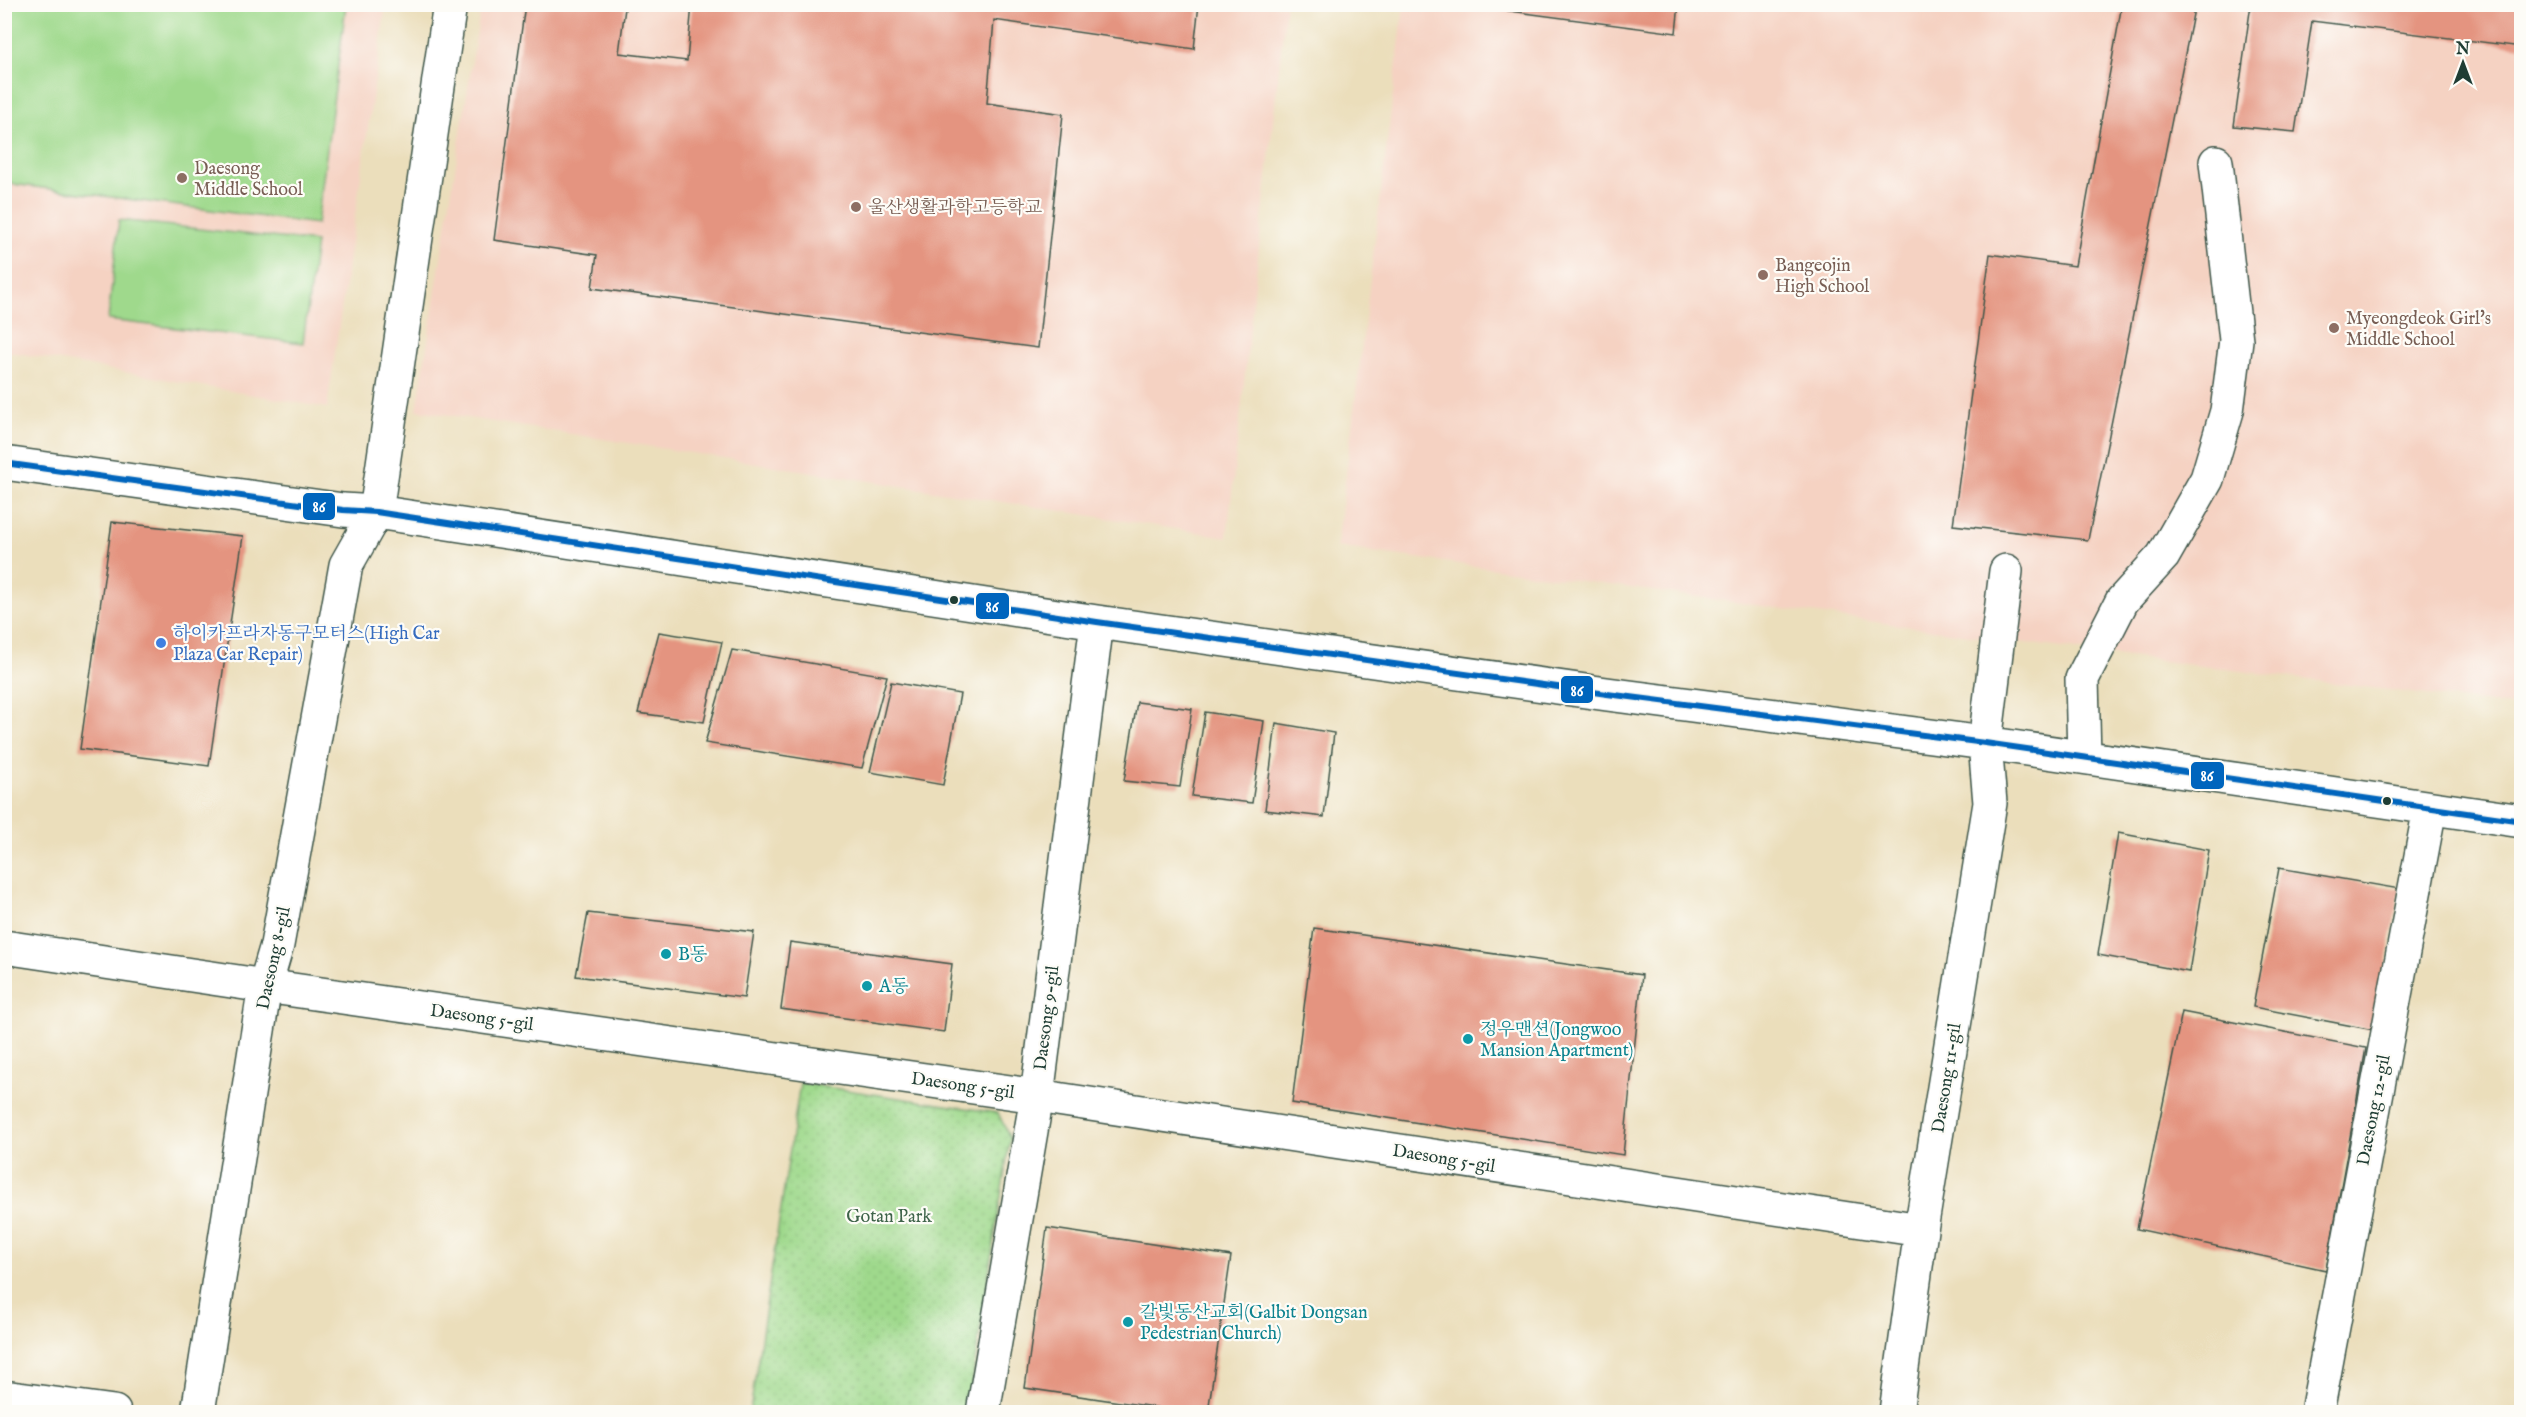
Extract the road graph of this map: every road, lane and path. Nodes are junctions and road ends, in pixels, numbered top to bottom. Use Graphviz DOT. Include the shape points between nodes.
graph roads {
  1 [pos="450,4"];
  2 [pos="2216,162"];
  3 [pos="4,463"];
  4 [pos="376,512"];
  5 [pos="2006,571"];
  6 [pos="1097,622"];
  7 [pos="1985,743"];
  8 [pos="2084,757"];
  9 [pos="2430,808"];
  10 [pos="2522,821"];
  11 [pos="4,947"];
  12 [pos="265,986"];
  13 [pos="1036,1096"];
  14 [pos="1921,1230"];
  15 [pos="4,1397"];
  16 [pos="114,1413"];
  17 [pos="198,1413"];
  18 [pos="983,1413"];
  19 [pos="1896,1413"];
  20 [pos="2317,1413"];
  1 -- 4 [label="street"];
  2 -- 8 [label="street" via="2236,340 2227,411 2207,479 2163,555 2122,601 2082,679"];
  3 -- 4 [label="street"];
  4 -- 6 [label="street"];
  4 -- 12 [label="street, Daesong 8-gil" via="346,565 278,945"];
  5 -- 7 [label="street, Daesong 11-gil"];
  6 -- 7 [label="street"];
  6 -- 13 [label="street, Daesong 9-gil"];
  7 -- 8 [label="street"];
  7 -- 14 [label="street, Daesong 11-gil" via="1990,803"];
  8 -- 9 [label="street"];
  9 -- 10 [label="street"];
  9 -- 20 [label="street, Daesong 12-gil"];
  11 -- 12 [label="street, Daesong 5-gil"];
  12 -- 13 [label="street, Daesong 5-gil"];
  12 -- 17 [label="street, Daesong 8-gil"];
  13 -- 14 [label="street, Daesong 5-gil"];
  13 -- 18 [label="street, Daesong 9-gil"];
  14 -- 19 [label="street, Daesong 11-gil"];
  15 -- 16 [label="street"];
}
